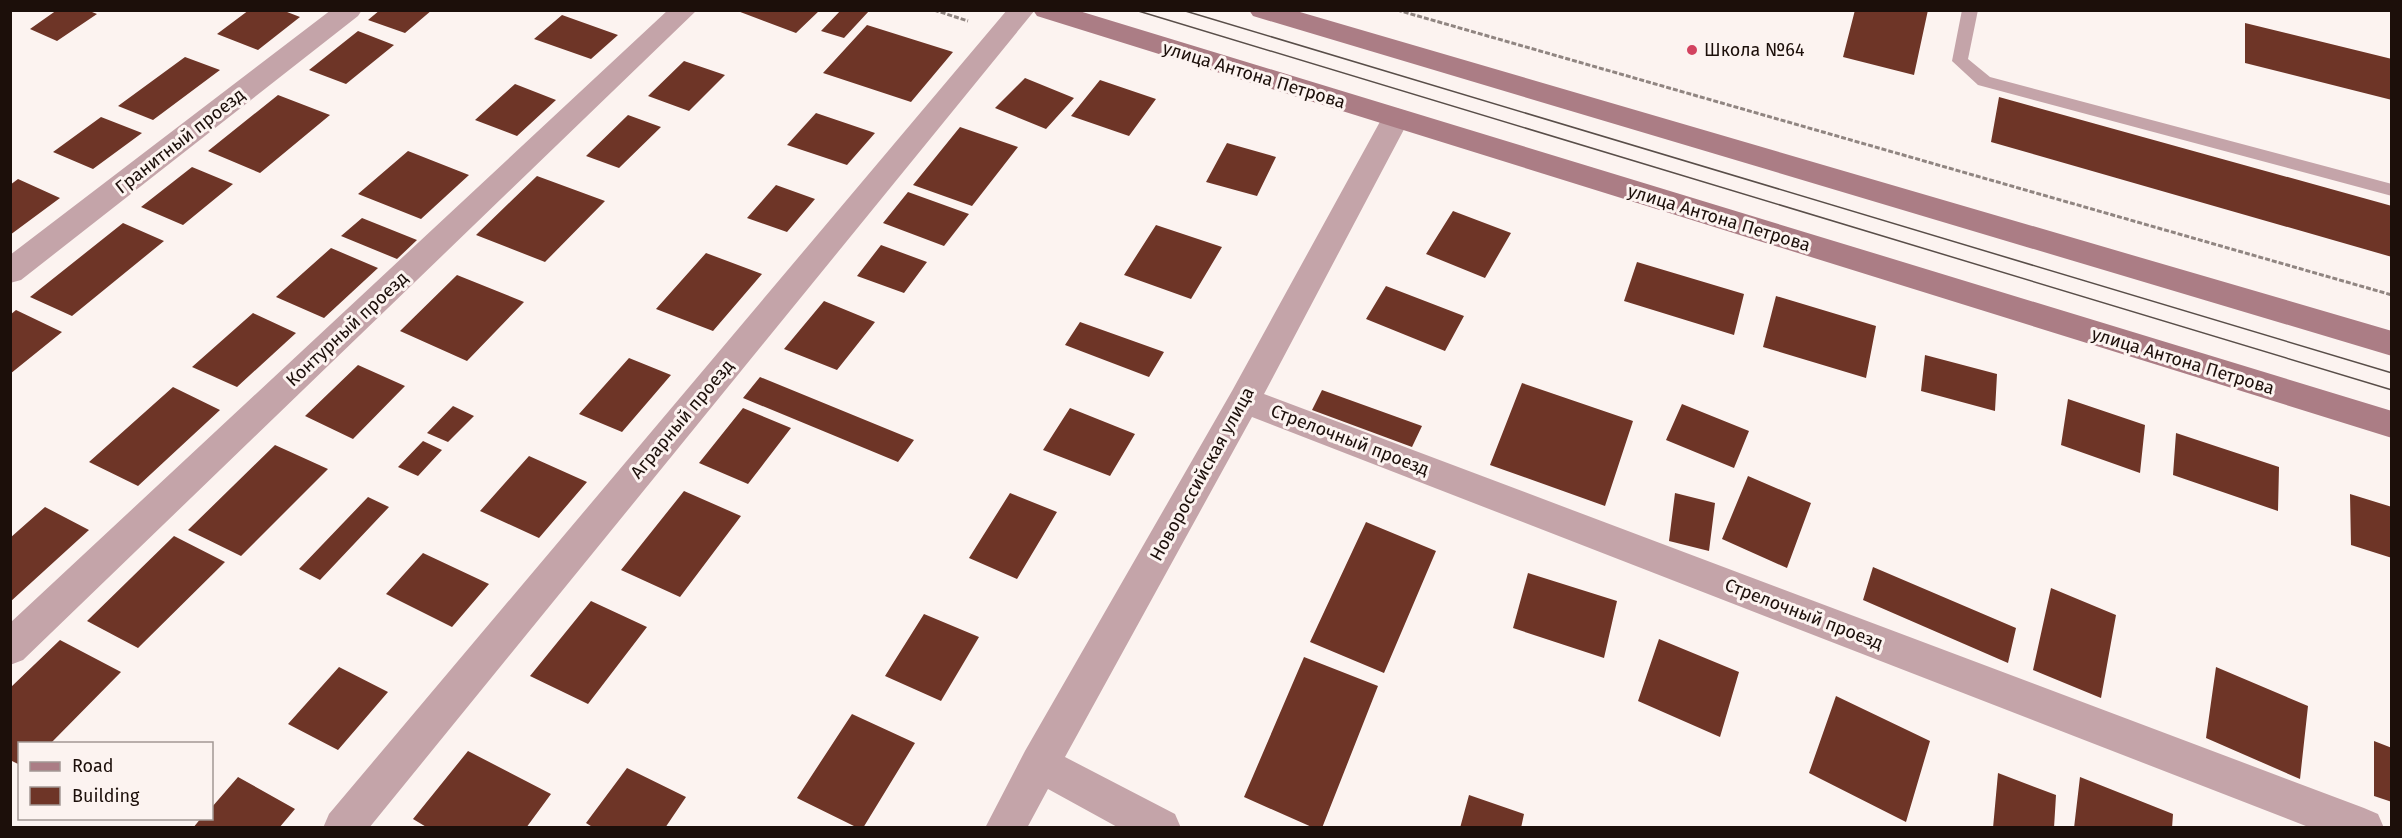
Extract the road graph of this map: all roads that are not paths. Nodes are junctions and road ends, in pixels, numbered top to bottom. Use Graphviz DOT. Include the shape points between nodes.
graph roads {
  1 [pos="349,10"];
  2 [pos="684,10"];
  3 [pos="1022,10"];
  4 [pos="1046,10"];
  5 [pos="1262,10"];
  6 [pos="1970,10"];
  7 [pos="1396,118"];
  8 [pos="2391,190"];
  9 [pos="10,272"];
  10 [pos="2391,344"];
  11 [pos="1244,400"];
  12 [pos="2391,425"];
  13 [pos="10,648"];
  14 [pos="1039,764"];
  15 [pos="343,828"];
  16 [pos="1005,828"];
  17 [pos="1161,828"];
  18 [pos="2364,828"];
  1 -- 9 [label="street, Гранитный проезд"];
  2 -- 13 [label="street, Контурный проезд"];
  3 -- 15 [label="street, Аграрный проезд"];
  4 -- 7 [label="main road, улица Антона Петрова"];
  5 -- 10 [label="main road"];
  6 -- 8 [label="lane" via="1960,62 1984,81"];
  7 -- 11 [label="street, Новороссийская улица"];
  7 -- 12 [label="main road, улица Антона Петрова"];
  11 -- 14 [label="street, Новороссийская улица"];
  11 -- 18 [label="street, Стрелочный проезд"];
  14 -- 16 [label="street, Новороссийская улица"];
  14 -- 17 [label="street"];
}
